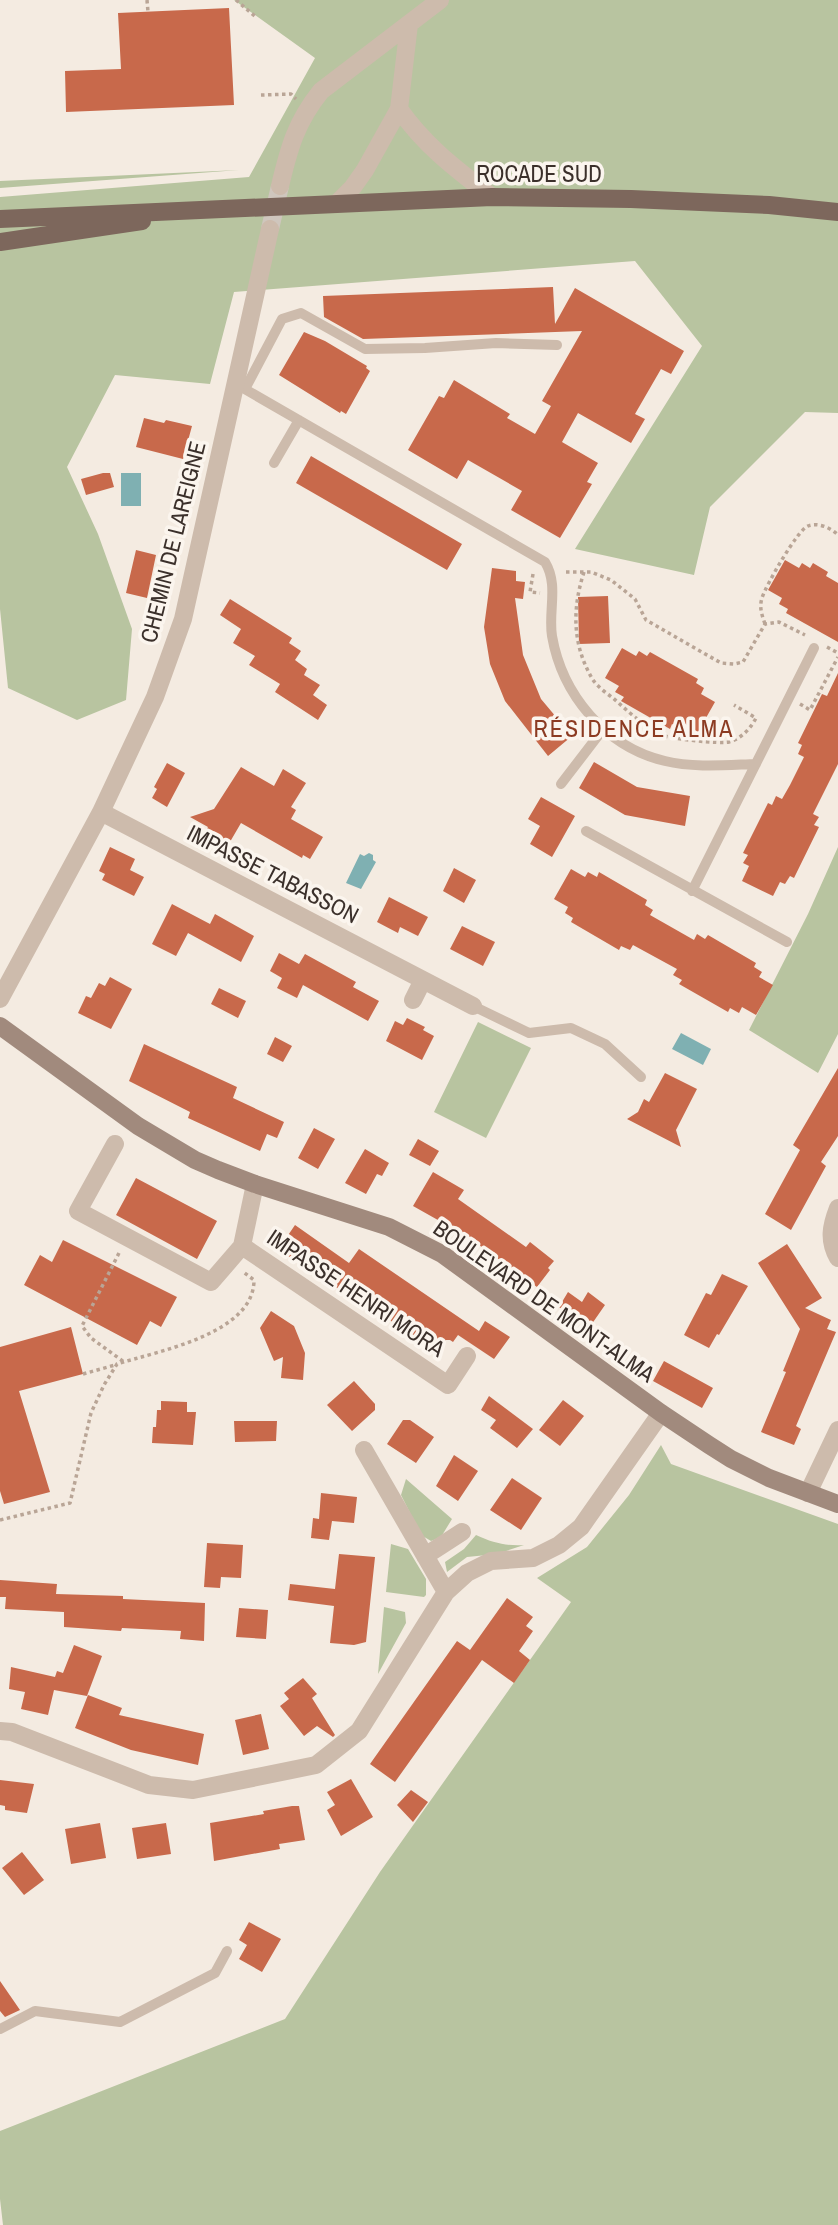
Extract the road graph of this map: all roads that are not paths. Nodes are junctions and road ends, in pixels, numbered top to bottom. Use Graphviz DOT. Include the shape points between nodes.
graph roads {
  1 [pos="440,0"];
  2 [pos="409,24"];
  3 [pos="399,109"];
  4 [pos="280,186"];
  5 [pos="492,197"];
  6 [pos="337,203"];
  7 [pos="240,207"];
  8 [pos="838,212"];
  9 [pos="0,219"];
  10 [pos="270,229"];
  11 [pos="0,242"];
  12 [pos="557,345"];
  13 [pos="240,386"];
  14 [pos="299,420"];
  15 [pos="274,463"];
  16 [pos="816,645"];
  17 [pos="604,728"];
  18 [pos="756,764"];
  19 [pos="561,784"];
  20 [pos="100,812"];
  21 [pos="586,831"];
  22 [pos="692,891"];
  23 [pos="787,942"];
  24 [pos="424,980"];
  25 [pos="0,999"];
  26 [pos="413,1000"];
  27 [pos="473,1006"];
  28 [pos="0,1026"];
  29 [pos="641,1077"];
  30 [pos="115,1144"];
  31 [pos="255,1184"];
  32 [pos="838,1208"];
  33 [pos="242,1246"];
  34 [pos="838,1258"];
  35 [pos="467,1356"];
  36 [pos="661,1413"];
  37 [pos="838,1430"];
  38 [pos="364,1450"];
  39 [pos="808,1493"];
  40 [pos="838,1504"];
  41 [pos="462,1532"];
  42 [pos="425,1556"];
  43 [pos="446,1592"];
  44 [pos="0,1731"];
  45 [pos="227,1951"];
  46 [pos="0,2029"];
  1 -- 2 [label="street"];
  2 -- 3 [label="street"];
  2 -- 4 [label="street" via="321,91 307,108 290,144"];
  3 -- 5 [label="street" via="436,153"];
  3 -- 6 [label="street" via="365,170"];
  5 -- 6 [label="main road, ROCADE SUD"];
  5 -- 8 [label="main road, ROCADE SUD" via="769,205"];
  6 -- 7 [label="main road, ROCADE SUD"];
  7 -- 9 [label="main road, ROCADE SUD"];
  7 -- 11 [label="main road, ROCADE SUD"];
  10 -- 13 [label="street, CHEMIN DE LAREIGNE"];
  12 -- 13 [label="lane" via="365,349 301,313 282,319"];
  13 -- 14 [label="lane"];
  13 -- 20 [label="street, CHEMIN DE LAREIGNE" via="183,619 155,697"];
  14 -- 15 [label="lane"];
  14 -- 17 [label="lane" via="545,562 553,583 555,653 579,704"];
  16 -- 18 [label="lane"];
  17 -- 18 [label="lane" via="631,748 667,762"];
  17 -- 19 [label="lane"];
  18 -- 22 [label="lane"];
  20 -- 24 [label="street, IMPASSE TABASSON"];
  20 -- 25 [label="street, CHEMIN DE LAREIGNE"];
  21 -- 22 [label="lane"];
  22 -- 23 [label="lane"];
  24 -- 26 [label="street"];
  24 -- 27 [label="street, IMPASSE TABASSON"];
  27 -- 29 [label="lane" via="529,1033 570,1028 605,1044"];
  28 -- 31 [label="street, BOULEVARD DE MONT-ALMA" via="138,1126 195,1160"];
  30 -- 33 [label="street" via="78,1211 211,1282"];
  31 -- 33 [label="street"];
  31 -- 36 [label="street, BOULEVARD DE MONT-ALMA" via="389,1227 442,1254"];
  32 -- 34 [label="street" via="831,1227"];
  33 -- 35 [label="street, IMPASSE HENRI MORA" via="448,1385"];
  36 -- 39 [label="street, BOULEVARD DE MONT-ALMA" via="731,1459"];
  36 -- 43 [label="street" via="581,1527 533,1558 491,1562 467,1573"];
  37 -- 39 [label="street"];
  38 -- 42 [label="street"];
  39 -- 40 [label="street, BOULEVARD DE MONT-ALMA"];
  41 -- 42 [label="street"];
  42 -- 43 [label="street"];
  43 -- 44 [label="street" via="359,1731 316,1765 193,1790 149,1785"];
  45 -- 46 [label="lane" via="215,1973 120,2022 35,2011"];
}
